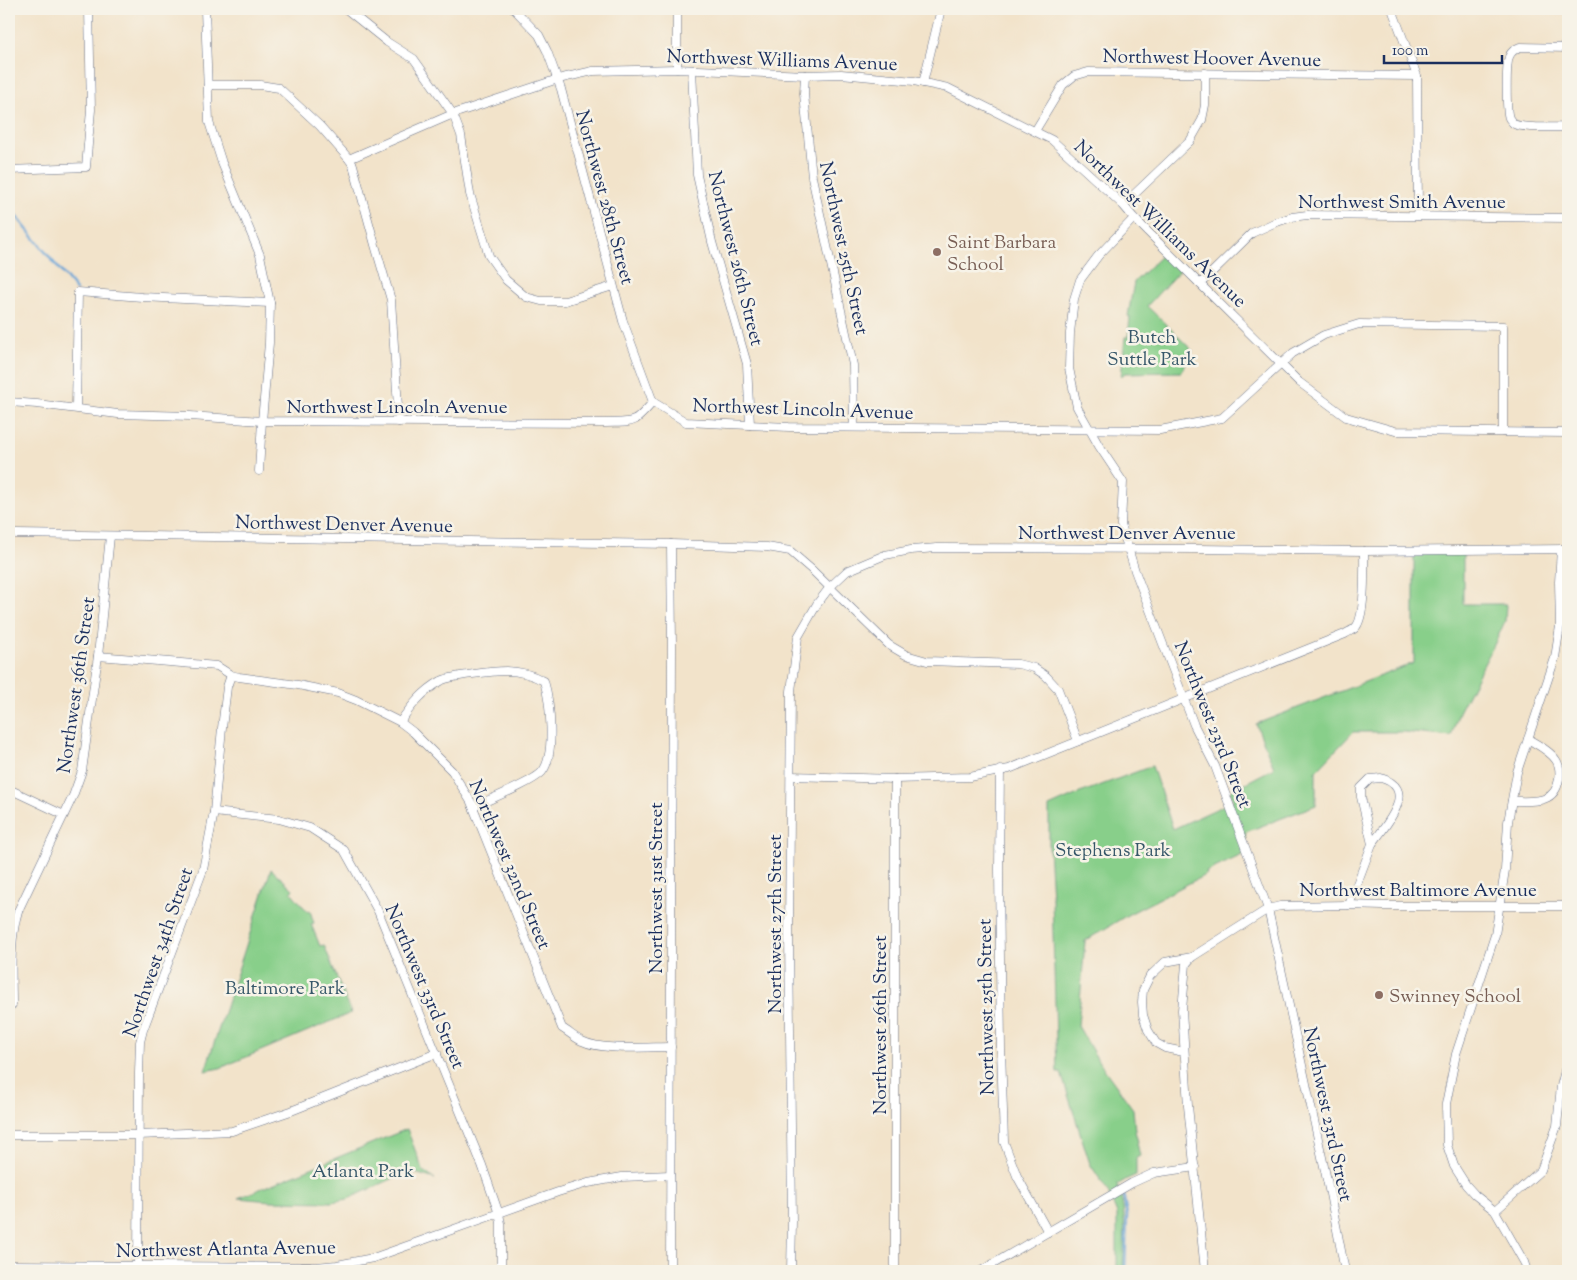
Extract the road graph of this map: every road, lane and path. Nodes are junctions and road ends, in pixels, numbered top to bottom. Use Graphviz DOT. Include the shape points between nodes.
graph roads {
  1 [pos="89,9"];
  2 [pos="205,9"];
  3 [pos="346,9"];
  4 [pos="514,9"];
  5 [pos="677,9"];
  6 [pos="941,9"];
  7 [pos="1392,9"];
  8 [pos="1568,48"];
  9 [pos="677,69"];
  10 [pos="692,70"];
  11 [pos="1205,73"];
  12 [pos="805,75"];
  13 [pos="1418,76"];
  14 [pos="558,79"];
  15 [pos="923,83"];
  16 [pos="208,84"];
  17 [pos="453,114"];
  18 [pos="1568,127"];
  19 [pos="1035,131"];
  20 [pos="349,159"];
  21 [pos="9,170"];
  22 [pos="1123,205"];
  23 [pos="1418,216"];
  24 [pos="1134,218"];
  25 [pos="1568,218"];
  26 [pos="1200,284"];
  27 [pos="613,286"];
  28 [pos="270,303"];
  29 [pos="1281,364"];
  30 [pos="9,402"];
  31 [pos="653,402"];
  32 [pos="76,408"];
  33 [pos="262,421"];
  34 [pos="399,422"];
  35 [pos="750,425"];
  36 [pos="854,428"];
  37 [pos="1089,429"];
  38 [pos="1503,432"];
  39 [pos="1568,432"];
  40 [pos="259,471"];
  41 [pos="16,534"];
  42 [pos="110,536"];
  43 [pos="671,544"];
  44 [pos="1128,548"];
  45 [pos="1565,549"];
  46 [pos="1364,551"];
  47 [pos="830,587"];
  48 [pos="98,656"];
  49 [pos="230,675"];
  50 [pos="1184,698"];
  51 [pos="400,722"];
  52 [pos="1528,739"];
  53 [pos="1078,741"];
  54 [pos="1000,770"];
  55 [pos="791,776"];
  56 [pos="895,779"];
  57 [pos="9,788"];
  58 [pos="1512,801"];
  59 [pos="473,806"];
  60 [pos="214,812"];
  61 [pos="64,815"];
  62 [pos="1372,844"];
  63 [pos="1349,905"];
  64 [pos="1500,905"];
  65 [pos="1568,906"];
  66 [pos="1268,909"];
  67 [pos="1192,957"];
  68 [pos="10,1005"];
  69 [pos="671,1047"];
  70 [pos="1184,1052"];
  71 [pos="437,1053"];
  72 [pos="1568,1059"];
  73 [pos="9,1135"];
  74 [pos="139,1135"];
  75 [pos="1195,1167"];
  76 [pos="670,1176"];
  77 [pos="1495,1211"];
  78 [pos="500,1214"];
  79 [pos="1048,1232"];
  80 [pos="9,1265"];
  81 [pos="138,1268"];
  82 [pos="501,1271"];
  83 [pos="670,1271"];
  84 [pos="791,1271"];
  85 [pos="895,1271"];
  86 [pos="981,1271"];
  87 [pos="1205,1271"];
  88 [pos="1345,1271"];
  89 [pos="1528,1271"];
  1 -- 21 [label="street" via="91,110 86,167"];
  2 -- 16 [label="street"];
  3 -- 17 [label="street" via="414,59"];
  4 -- 14 [label="street, Northwest 28th Street" via="539,35"];
  5 -- 9 [label="street"];
  6 -- 15 [label="street"];
  7 -- 13 [label="street"];
  8 -- 18 [label="street" via="1514,50 1508,62 1507,87 1507,110 1513,124"];
  9 -- 10 [label="street, Northwest Williams Avenue"];
  9 -- 14 [label="street, Northwest Williams Avenue" via="592,71"];
  10 -- 12 [label="street, Northwest Williams Avenue"];
  10 -- 35 [label="street, Northwest 26th Street" via="698,175 712,242 747,364"];
  11 -- 13 [label="street, Northwest Hoover Avenue"];
  11 -- 19 [label="street, Northwest Hoover Avenue" via="1088,72 1074,76 1063,85"];
  11 -- 22 [label="street" via="1202,120 1190,141"];
  12 -- 15 [label="street, Northwest Williams Avenue" via="841,74"];
  12 -- 36 [label="street, Northwest 25th Street" via="812,177 853,365"];
  13 -- 23 [label="street"];
  14 -- 17 [label="street, Northwest Williams Avenue"];
  14 -- 27 [label="street, Northwest 28th Street"];
  15 -- 19 [label="street, Northwest Williams Avenue" via="948,88"];
  16 -- 20 [label="street" via="260,84 279,88 320,126"];
  16 -- 28 [label="street" via="209,122 222,163 260,255"];
  17 -- 20 [label="street, Northwest Williams Avenue"];
  17 -- 27 [label="street" via="461,135 470,194 488,256 506,280 526,297 541,301 565,301"];
  19 -- 22 [label="street, Northwest Williams Avenue" via="1052,140"];
  20 -- 34 [label="street" via="392,300"];
  22 -- 24 [label="street, Northwest Williams Avenue"];
  23 -- 25 [label="street, Northwest Smith Avenue"];
  23 -- 26 [label="street, Northwest Smith Avenue" via="1307,215 1274,222 1252,233"];
  24 -- 26 [label="street, Northwest Williams Avenue"];
  24 -- 37 [label="street, Northwest 23rd Street" via="1080,280 1074,298 1069,368 1077,407"];
  26 -- 29 [label="street, Northwest Williams Avenue"];
  27 -- 31 [label="street, Northwest 28th Street" via="622,321"];
  28 -- 32 [label="street" via="78,292"];
  28 -- 33 [label="street"];
  29 -- 37 [label="street, Northwest Lincoln Avenue" via="1222,418 1160,430"];
  29 -- 38 [label="street" via="1299,382 1346,417 1395,431"];
  29 -- 38 [label="street" via="1324,335 1359,324 1504,326"];
  30 -- 32 [label="street, Northwest Lincoln Avenue"];
  31 -- 34 [label="street, Northwest Lincoln Avenue" via="632,422"];
  31 -- 35 [label="street, Northwest Lincoln Avenue" via="686,422"];
  32 -- 33 [label="street, Northwest Lincoln Avenue" via="118,414"];
  33 -- 34 [label="street, Northwest Lincoln Avenue"];
  33 -- 40 [label="street"];
  35 -- 36 [label="street, Northwest Lincoln Avenue"];
  36 -- 37 [label="street, Northwest Lincoln Avenue"];
  37 -- 44 [label="street, Northwest 23rd Street" via="1123,482 1121,525"];
  38 -- 39 [label="street"];
  41 -- 42 [label="street, Northwest Denver Avenue"];
  42 -- 43 [label="street, Northwest Denver Avenue"];
  42 -- 48 [label="street, Northwest 36th Street"];
  43 -- 47 [label="street" via="790,551"];
  43 -- 69 [label="street, Northwest 31st Street"];
  44 -- 46 [label="street, Northwest Denver Avenue"];
  44 -- 47 [label="street, Northwest Denver Avenue" via="911,550 885,555 847,571"];
  44 -- 50 [label="street, Northwest 23rd Street"];
  45 -- 46 [label="street, Northwest Denver Avenue"];
  45 -- 52 [label="street" via="1559,582 1560,626 1555,658"];
  46 -- 50 [label="street" via="1362,611 1355,628"];
  47 -- 53 [label="street" via="889,645 906,655 927,661 1018,664 1034,668 1058,689"];
  47 -- 55 [label="street, Northwest 27th Street" via="798,637 791,690"];
  48 -- 49 [label="street, Northwest 32nd Street" via="217,666"];
  48 -- 61 [label="street, Northwest 36th Street" via="82,771"];
  49 -- 51 [label="street, Northwest 32nd Street" via="338,693"];
  49 -- 60 [label="street, Northwest 34th Street"];
  50 -- 53 [label="street"];
  50 -- 66 [label="street, Northwest 23rd Street" via="1214,766"];
  51 -- 59 [label="street, Northwest 32nd Street" via="452,771"];
  51 -- 59 [label="street" via="415,701 442,680 452,677 507,671 544,681 551,731 543,771 534,779"];
  52 -- 58 [label="street"];
  52 -- 58 [label="street" via="1555,758 1559,765 1558,784 1549,797 1538,801"];
  53 -- 54 [label="street"];
  54 -- 56 [label="street" via="970,776"];
  54 -- 79 [label="street, Northwest 25th Street" via="1004,1142 1017,1176"];
  55 -- 56 [label="street"];
  55 -- 84 [label="street, Northwest 27th Street"];
  56 -- 85 [label="street, Northwest 26th Street"];
  57 -- 61 [label="street"];
  58 -- 64 [label="street"];
  59 -- 69 [label="street, Northwest 32nd Street" via="562,1028 594,1045"];
  60 -- 71 [label="street, Northwest 33rd Street" via="279,819 310,828 344,850 378,910"];
  60 -- 74 [label="street, Northwest 34th Street" via="203,870 140,1042"];
  61 -- 68 [label="street, Northwest 36th Street" via="13,928"];
  62 -- 62 [label="street" via="1398,804 1400,795 1397,787 1381,778 1370,779 1362,788 1360,797"];
  62 -- 63 [label="street"];
  63 -- 64 [label="street, Northwest Baltimore Avenue"];
  63 -- 66 [label="street, Northwest Baltimore Avenue"];
  64 -- 65 [label="street, Northwest Baltimore Avenue"];
  64 -- 77 [label="street" via="1495,936 1456,1054 1446,1104 1448,1146 1454,1166 1475,1195"];
  66 -- 67 [label="street"];
  66 -- 88 [label="street, Northwest 23rd Street"];
  67 -- 70 [label="street" via="1186,964 1184,977"];
  67 -- 70 [label="street" via="1166,962 1150,976 1143,990 1143,1015 1156,1043"];
  69 -- 76 [label="street, Northwest 31st Street"];
  70 -- 75 [label="street"];
  71 -- 74 [label="street" via="232,1131"];
  71 -- 78 [label="street, Northwest 33rd Street"];
  72 -- 77 [label="street" via="1561,1086 1557,1126 1541,1170"];
  73 -- 74 [label="street"];
  74 -- 81 [label="street, Northwest 34th Street"];
  75 -- 79 [label="street" via="1154,1173"];
  75 -- 87 [label="street"];
  76 -- 78 [label="street, Northwest Atlanta Avenue" via="622,1177 588,1183"];
  76 -- 83 [label="street, Northwest 31st Street"];
  77 -- 89 [label="street"];
  78 -- 81 [label="street, Northwest Atlanta Avenue" via="373,1258 338,1265"];
  78 -- 82 [label="street, Northwest 33rd Street"];
  79 -- 86 [label="street"];
  80 -- 81 [label="street, Northwest Atlanta Avenue"];
}
